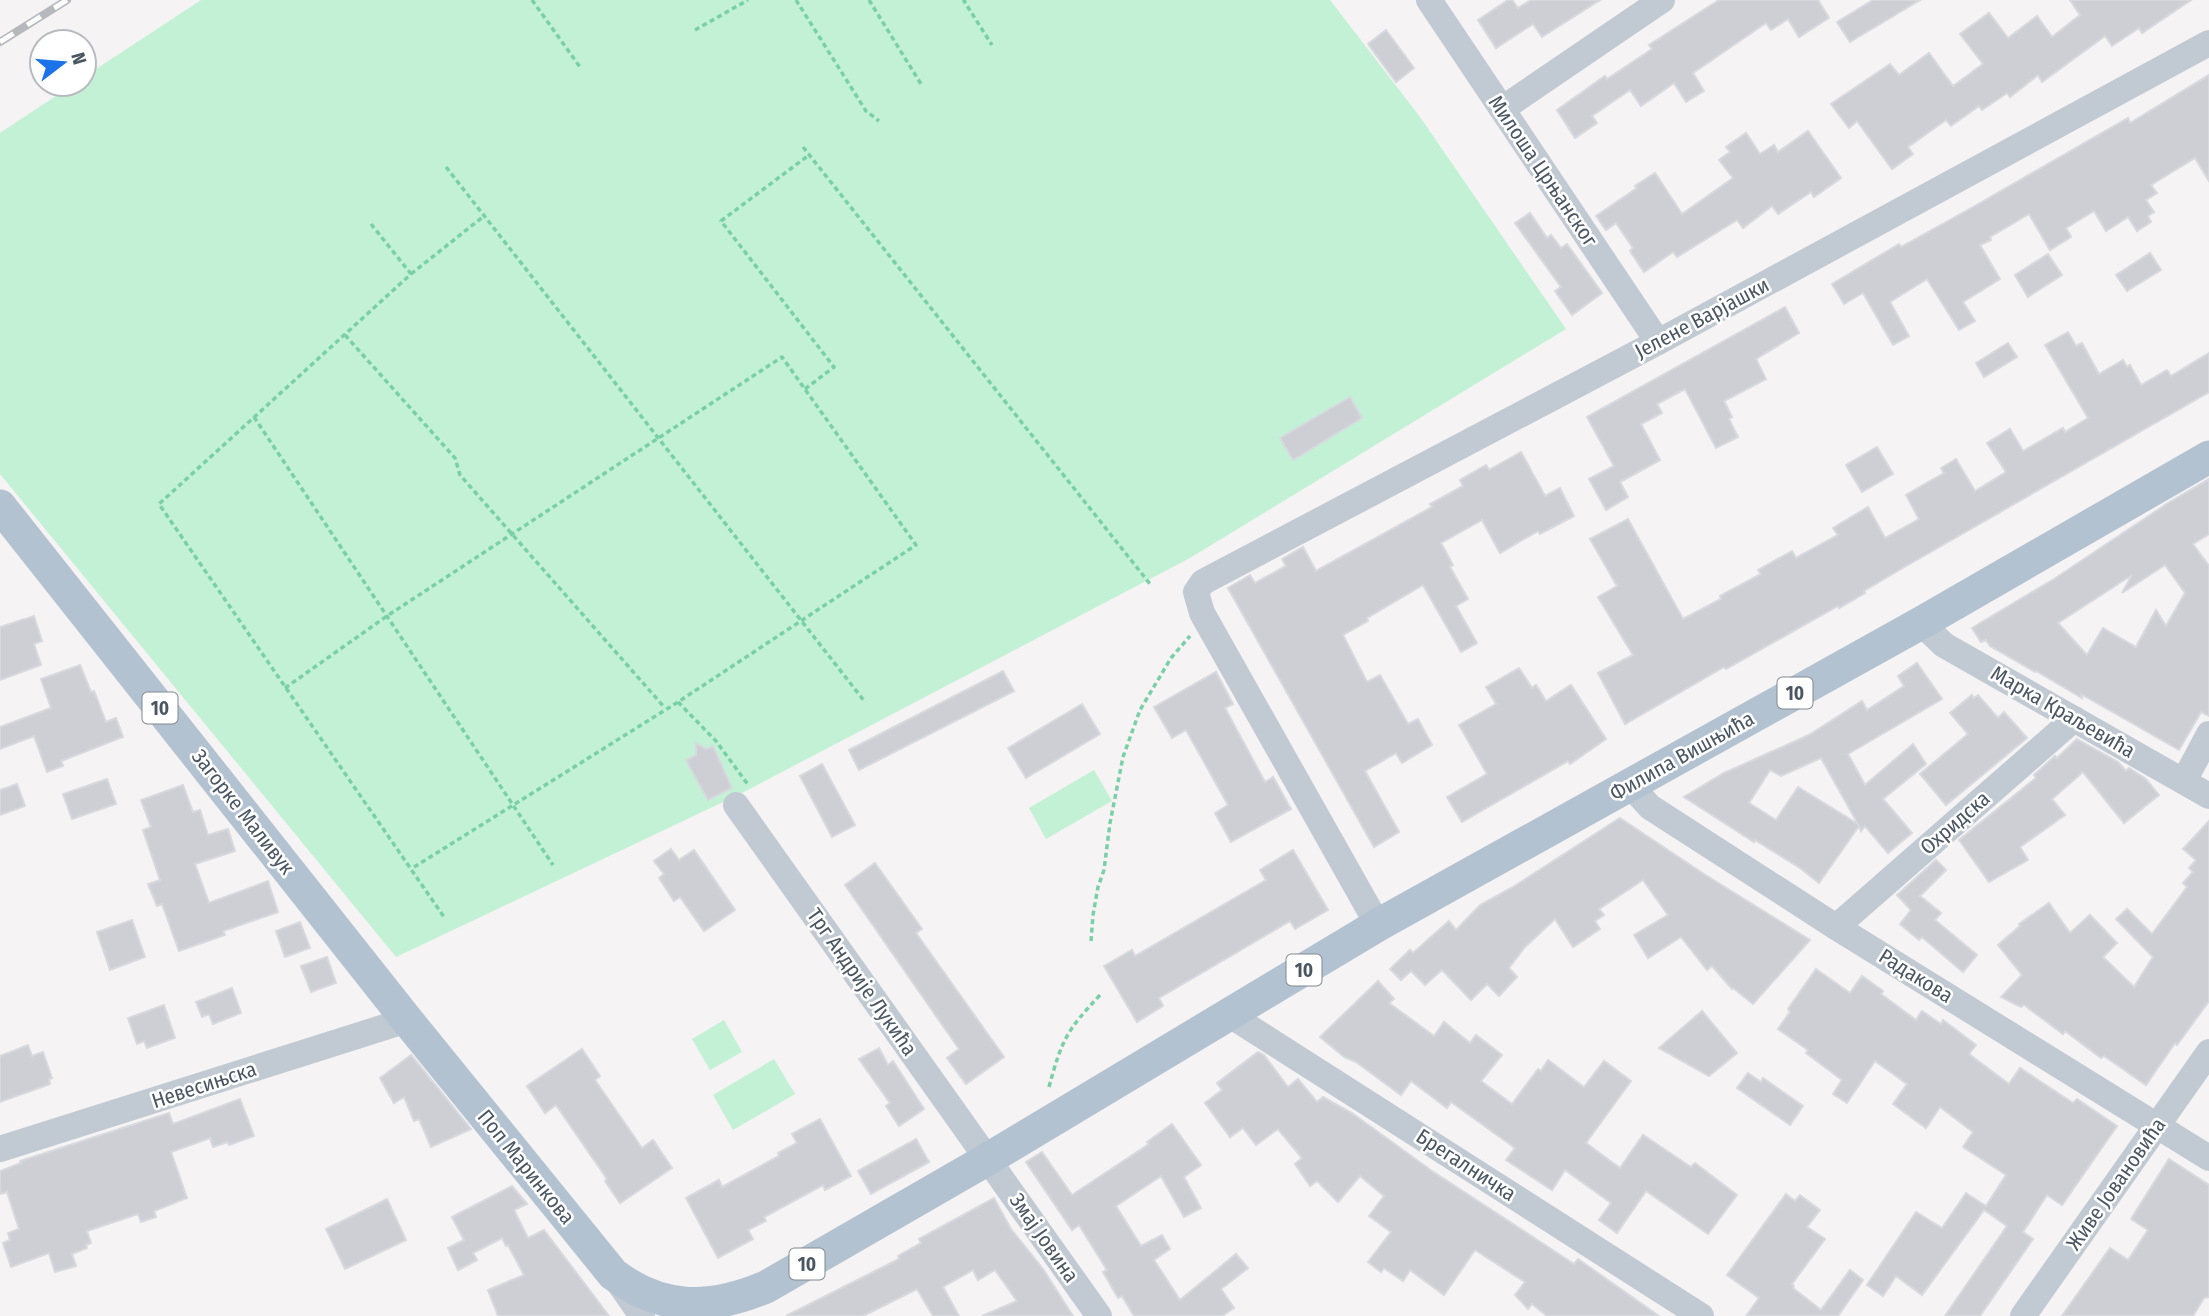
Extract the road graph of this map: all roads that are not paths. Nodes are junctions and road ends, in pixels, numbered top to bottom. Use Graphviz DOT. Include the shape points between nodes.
graph roads {
  1 [pos="1429,0"];
  2 [pos="1662,0"];
  3 [pos="2209,43"];
  4 [pos="1502,109"];
  5 [pos="1658,342"];
  6 [pos="2209,457"];
  7 [pos="0,506"];
  8 [pos="1921,623"];
  9 [pos="2074,719"];
  10 [pos="2209,734"];
  11 [pos="2184,781"];
  12 [pos="1630,785"];
  13 [pos="2209,796"];
  14 [pos="746,800"];
  15 [pos="1378,925"];
  16 [pos="1836,927"];
  17 [pos="1230,1015"];
  18 [pos="407,1020"];
  19 [pos="2209,1052"];
  20 [pos="2158,1125"];
  21 [pos="0,1149"];
  22 [pos="2209,1158"];
  23 [pos="988,1159"];
  24 [pos="613,1274"];
  25 [pos="717,1309"];
  26 [pos="642,1316"];
  27 [pos="1099,1316"];
  28 [pos="1701,1316"];
  29 [pos="2023,1316"];
  1 -- 4 [label="street, Милоша Црњанског"];
  2 -- 4 [label="street"];
  3 -- 5 [label="street, Јелене Варјашки"];
  4 -- 5 [label="street, Милоша Црњанског"];
  5 -- 15 [label="street, Јелене Варјашки" via="1212,576 1196,593 1206,620"];
  6 -- 8 [label="main road, Филипа Вишњића / 10"];
  7 -- 18 [label="main road, Загорке Маливук / 10"];
  8 -- 9 [label="street, Марка Краљевића" via="1944,645"];
  8 -- 12 [label="main road, Филипа Вишњића / 10"];
  9 -- 11 [label="street, Марка Краљевића"];
  9 -- 16 [label="street, Охридска"];
  10 -- 11 [label="street"];
  11 -- 13 [label="street, Марка Краљевића"];
  12 -- 15 [label="main road, Филипа Вишњића / 10"];
  12 -- 16 [label="street, Радакова" via="1650,807"];
  14 -- 23 [label="street, Трг Андрије Лукића"];
  15 -- 17 [label="main road, Филипа Вишњића / 10"];
  16 -- 20 [label="street, Радакова"];
  17 -- 23 [label="main road, 10"];
  17 -- 28 [label="street, Брегалничка"];
  18 -- 21 [label="street, Невесињска"];
  18 -- 24 [label="main road, Поп Маринкова / 10"];
  19 -- 20 [label="street, Живе Јовановића"];
  20 -- 22 [label="street, Радакова"];
  20 -- 29 [label="street, Живе Јовановића"];
  23 -- 25 [label="main road, 10" via="766,1287"];
  23 -- 27 [label="street, Змај Јовина"];
  24 -- 25 [label="main road, 10" via="667,1302"];
  24 -- 26 [label="street, Поп Маринкова"];
}
